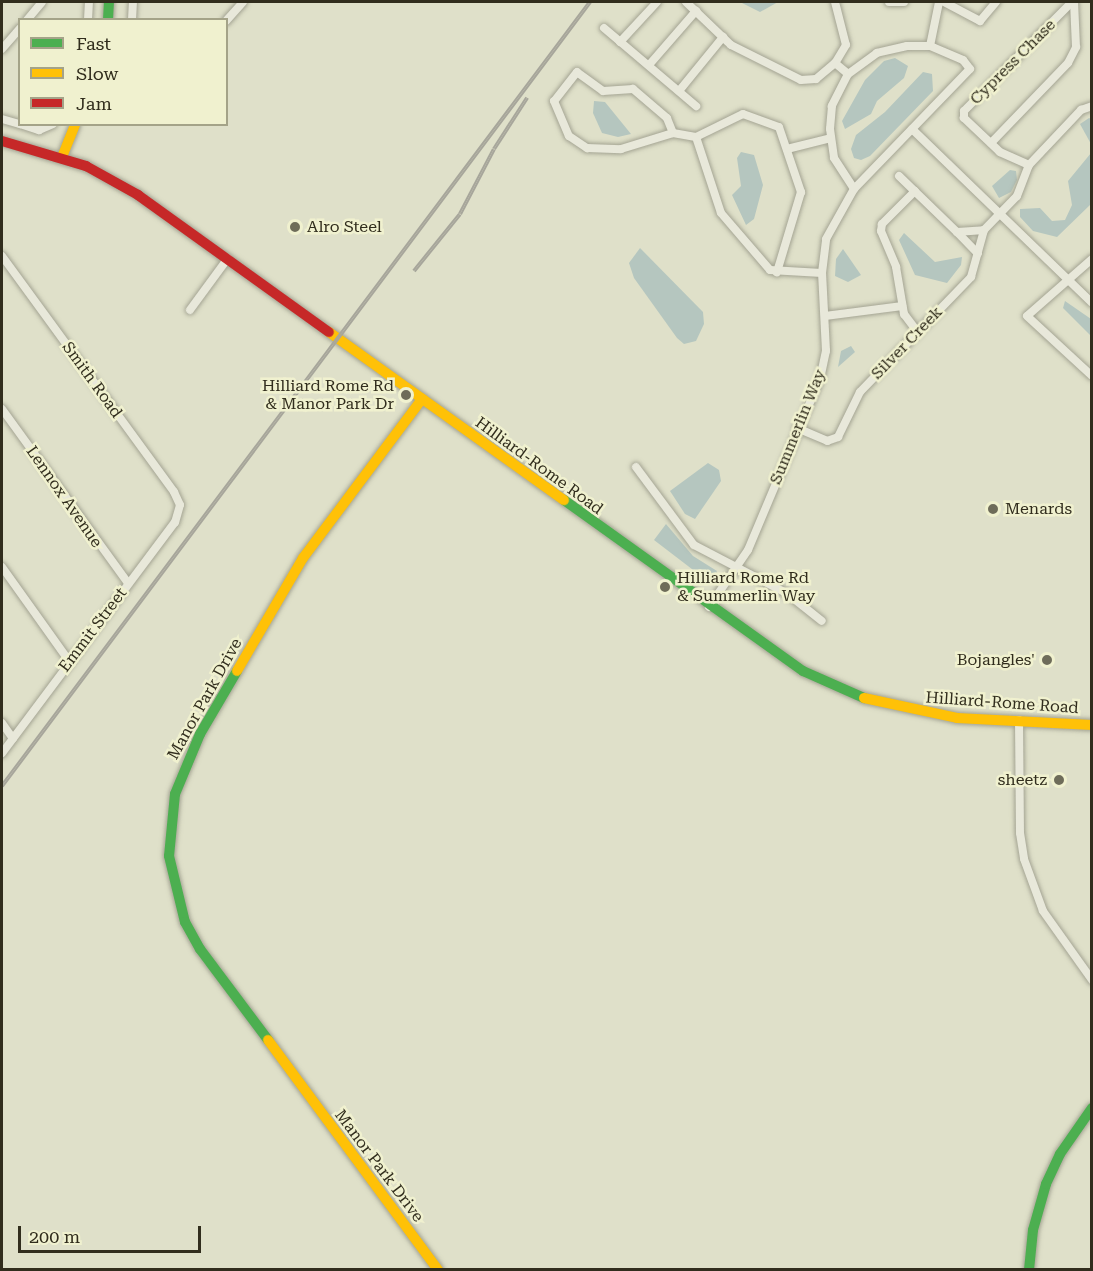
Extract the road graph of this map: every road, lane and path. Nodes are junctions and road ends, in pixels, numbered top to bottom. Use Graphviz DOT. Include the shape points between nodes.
graph roads {
  1 [pos="42,2"];
  2 [pos="89,2"];
  3 [pos="109,2"];
  4 [pos="133,2"];
  5 [pos="243,2"];
  6 [pos="657,2"];
  7 [pos="686,2"];
  8 [pos="835,2"];
  9 [pos="889,2"];
  10 [pos="904,2"];
  11 [pos="939,2"];
  12 [pos="944,2"];
  13 [pos="996,2"];
  14 [pos="1073,2"];
  15 [pos="696,11"];
  16 [pos="29,18"];
  17 [pos="88,18"];
  18 [pos="108,18"];
  19 [pos="132,18"];
  20 [pos="228,19"];
  21 [pos="604,28"];
  22 [pos="18,30"];
  23 [pos="723,37"];
  24 [pos="620,42"];
  25 [pos="930,45"];
  26 [pos="2,49"];
  27 [pos="835,63"];
  28 [pos="649,65"];
  29 [pos="848,74"];
  30 [pos="679,91"];
  31 [pos="696,106"];
  32 [pos="1092,106"];
  33 [pos="2,119"];
  34 [pos="18,123"];
  35 [pos="26,126"];
  36 [pos="48,126"];
  37 [pos="74,126"];
  38 [pos="912,129"];
  39 [pos="673,133"];
  40 [pos="696,137"];
  41 [pos="831,138"];
  42 [pos="2,141"];
  43 [pos="991,143"];
  44 [pos="788,149"];
  45 [pos="62,157"];
  46 [pos="1029,165"];
  47 [pos="899,176"];
  48 [pos="854,189"];
  49 [pos="915,191"];
  50 [pos="999,214"];
  51 [pos="984,230"];
  52 [pos="957,232"];
  53 [pos="978,254"];
  54 [pos="228,258"];
  55 [pos="1092,259"];
  56 [pos="3,260"];
  57 [pos="777,272"];
  58 [pos="822,273"];
  59 [pos="1069,282"];
  60 [pos="1092,303"];
  61 [pos="902,306"];
  62 [pos="189,310"];
  63 [pos="825,316"];
  64 [pos="917,331"];
  65 [pos="1092,376"];
  66 [pos="422,399"];
  67 [pos="2,409"];
  68 [pos="797,428"];
  69 [pos="636,467"];
  70 [pos="180,505"];
  71 [pos="2,567"];
  72 [pos="736,569"];
  73 [pos="128,583"];
  74 [pos="709,607"];
  75 [pos="822,621"];
  76 [pos="69,661"];
  77 [pos="1019,720"];
  78 [pos="2,723"];
  79 [pos="1092,725"];
  80 [pos="13,739"];
  81 [pos="2,753"];
  82 [pos="1092,980"];
  83 [pos="1092,1108"];
  84 [pos="438,1269"];
  85 [pos="1029,1269"];
  1 -- 16 [label="street"];
  2 -- 17 [label="street"];
  3 -- 18 [label="main road"];
  4 -- 19 [label="street"];
  5 -- 20 [label="street"];
  6 -- 24 [label="street"];
  7 -- 15 [label="street"];
  8 -- 27 [label="street" via="846,45"];
  9 -- 10 [label="street"];
  11 -- 25 [label="street"];
  12 -- 13 [label="street" via="980,21"];
  14 -- 43 [label="street" via="1076,47 1068,63"];
  14 -- 43 [label="street, Cypress Chase" via="964,111 964,118"];
  15 -- 23 [label="street"];
  15 -- 28 [label="street"];
  21 -- 24 [label="street"];
  22 -- 26 [label="street"];
  23 -- 27 [label="street" via="744,54 801,80 816,79"];
  23 -- 30 [label="street"];
  24 -- 28 [label="street"];
  25 -- 29 [label="street" via="877,53"];
  25 -- 38 [label="street, Summerlin Way" via="963,60 970,69"];
  27 -- 29 [label="street"];
  28 -- 30 [label="street"];
  29 -- 41 [label="street" via="832,106"];
  30 -- 31 [label="street"];
  32 -- 46 [label="street" via="1082,110"];
  33 -- 34 [label="street"];
  35 -- 36 [label="street" via="39,130"];
  37 -- 45 [label="main road"];
  38 -- 48 [label="street, Summerlin Way"];
  38 -- 50 [label="street"];
  39 -- 39 [label="street" via="667,118 633,89 603,91 577,72 554,101 569,136 587,148 644,145"];
  39 -- 40 [label="street"];
  40 -- 44 [label="street" via="743,114 779,127"];
  40 -- 57 [label="street" via="721,213 770,270"];
  41 -- 44 [label="street"];
  41 -- 48 [label="street" via="834,158"];
  42 -- 45 [label="main road, Hilliard-Rome Road"];
  43 -- 46 [label="street, Cypress Chase"];
  44 -- 57 [label="street" via="800,198 790,217"];
  45 -- 54 [label="main road, Hilliard-Rome Road" via="118,182"];
  46 -- 50 [label="street, Silver Creek" via="1017,196"];
  47 -- 49 [label="street"];
  48 -- 58 [label="street, Summerlin Way" via="826,239"];
  49 -- 52 [label="street"];
  49 -- 61 [label="street" via="882,225 881,231 896,267"];
  50 -- 51 [label="street, Silver Creek"];
  50 -- 59 [label="street"];
  51 -- 52 [label="street"];
  51 -- 53 [label="street, Silver Creek"];
  52 -- 53 [label="street"];
  53 -- 64 [label="street, Silver Creek" via="971,277"];
  54 -- 62 [label="street"];
  54 -- 66 [label="main road, Hilliard-Rome Road"];
  55 -- 59 [label="street"];
  56 -- 70 [label="street, Smith Road"];
  57 -- 58 [label="street"];
  58 -- 63 [label="street, Summerlin Way"];
  59 -- 60 [label="street"];
  59 -- 65 [label="street" via="1027,316"];
  61 -- 63 [label="street"];
  61 -- 64 [label="street"];
  63 -- 68 [label="street, Summerlin Way" via="826,351 820,379"];
  64 -- 68 [label="street, Silver Creek" via="860,392 838,437 828,441"];
  66 -- 74 [label="main road, Hilliard-Rome Road"];
  66 -- 84 [label="main road, Manor Park Drive" via="303,558 200,734 175,794 170,856 182,911 200,949"];
  67 -- 73 [label="street, Lennox Avenue"];
  68 -- 72 [label="street, Summerlin Way" via="748,550"];
  69 -- 72 [label="street" via="694,545"];
  70 -- 73 [label="street, Emmit Street" via="175,522"];
  71 -- 76 [label="street"];
  72 -- 74 [label="street, Summerlin Way"];
  72 -- 75 [label="street" via="788,594"];
  73 -- 76 [label="street, Emmit Street"];
  74 -- 77 [label="main road, Hilliard-Rome Road" via="782,659 861,697 946,717"];
  76 -- 80 [label="street, Emmit Street"];
  77 -- 79 [label="main road, Hilliard-Rome Road"];
  77 -- 82 [label="street" via="1020,833 1024,859 1043,911"];
  78 -- 80 [label="street"];
  80 -- 81 [label="street, Emmit Street"];
  83 -- 85 [label="main road" via="1068,1140 1046,1184 1033,1230"];
}
